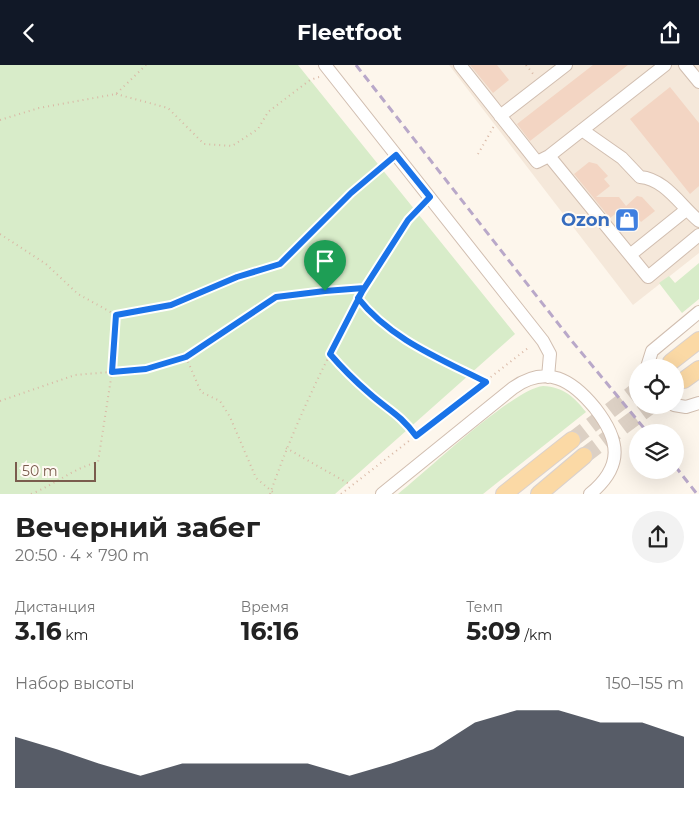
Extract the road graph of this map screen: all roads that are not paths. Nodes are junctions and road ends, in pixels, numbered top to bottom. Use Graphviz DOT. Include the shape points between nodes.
graph roads {
  1 [pos="460,65"];
  2 [pos="566,65"];
  3 [pos="664,65"];
  4 [pos="685,65"];
  5 [pos="328,69"];
  6 [pos="699,82"];
  7 [pos="500,116"];
  8 [pos="582,130"];
  9 [pos="549,156"];
  10 [pos="686,210"];
  11 [pos="699,221"];
  12 [pos="699,235"];
  13 [pos="630,255"];
  14 [pos="699,312"];
  15 [pos="699,340"];
  16 [pos="650,359"];
  17 [pos="676,359"];
  18 [pos="699,369"];
  19 [pos="548,377"];
  20 [pos="684,381"];
  21 [pos="699,403"];
  22 [pos="684,407"];
  23 [pos="572,440"];
  24 [pos="584,457"];
  25 [pos="382,494"];
  26 [pos="504,494"];
  27 [pos="539,494"];
  28 [pos="590,494"];
  1 -- 7 [label="street"];
  2 -- 7 [label="street"];
  3 -- 8 [label="street"];
  4 -- 6 [label="street"];
  5 -- 19 [label="street" via="547,347 550,354"];
  7 -- 9 [label="street" via="537,162"];
  8 -- 9 [label="street"];
  8 -- 10 [label="street" via="622,158 640,177 649,177 664,185"];
  9 -- 13 [label="street"];
  10 -- 11 [label="street"];
  10 -- 13 [label="street"];
  12 -- 13 [label="street" via="648,277"];
  14 -- 16 [label="street" via="652,351"];
  15 -- 17 [label="main road"];
  18 -- 20 [label="main road"];
  19 -- 25 [label="street" via="532,378 518,384"];
  19 -- 28 [label="street" via="564,380 577,388 612,432 615,447 612,467 601,485"];
  21 -- 22 [label="street"];
  23 -- 26 [label="main road"];
  24 -- 27 [label="main road"];
}
